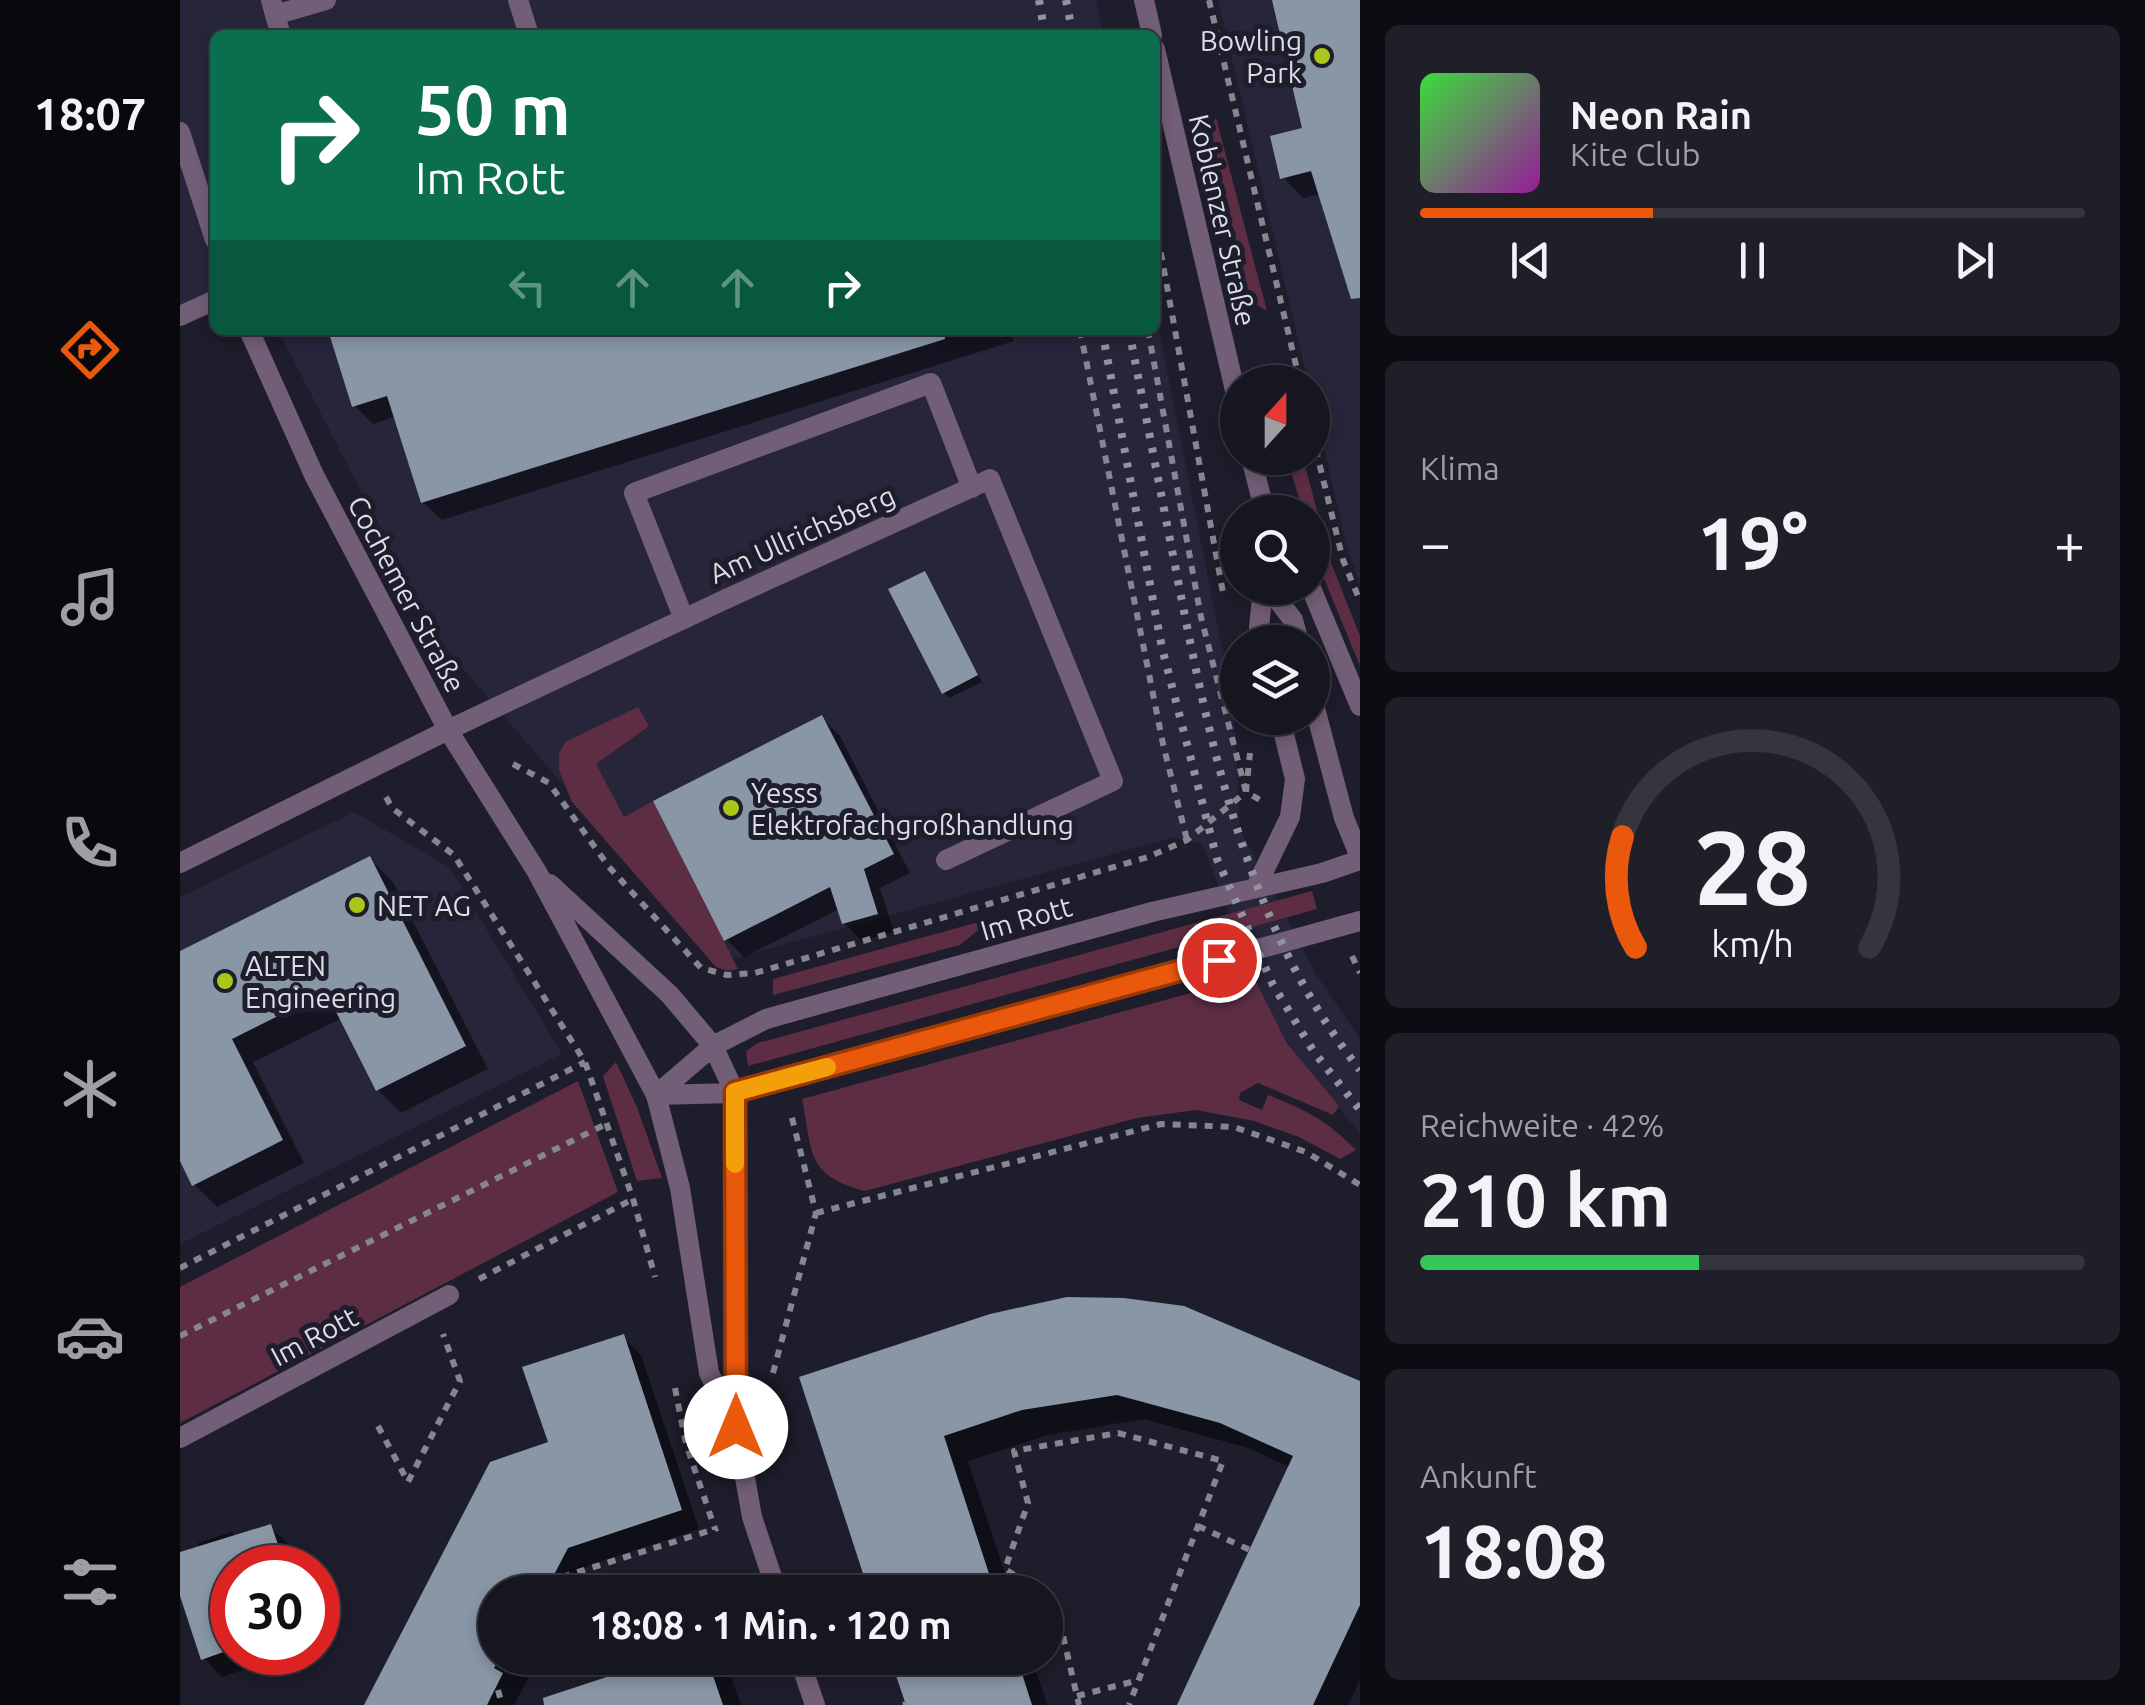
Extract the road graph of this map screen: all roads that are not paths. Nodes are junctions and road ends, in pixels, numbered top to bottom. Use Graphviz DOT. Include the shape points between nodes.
graph roads {
  1 [pos="326,0"];
  2 [pos="518,0"];
  3 [pos="1144,0"];
  4 [pos="276,17"];
  5 [pos="527,30"];
  6 [pos="1151,30"];
  7 [pos="1160,70"];
  8 [pos="180,132"];
  9 [pos="210,225"];
  10 [pos="210,302"];
  11 [pos="180,316"];
  12 [pos="251,335"];
  13 [pos="1229,365"];
  14 [pos="972,488"];
  15 [pos="1318,605"];
  16 [pos="684,619"];
  17 [pos="1360,706"];
  18 [pos="448,730"];
  19 [pos="1284,735"];
  20 [pos="1322,735"];
  21 [pos="1360,858"];
  22 [pos="946,860"];
  23 [pos="180,863"];
  24 [pos="538,872"];
  25 [pos="1256,886"];
  26 [pos="1360,921"];
  27 [pos="713,1046"];
  28 [pos="735,1092"];
  29 [pos="656,1095"];
  30 [pos="441,1300"];
  31 [pos="736,1427"];
  32 [pos="180,1438"];
  33 [pos="771,1575"];
  34 [pos="805,1675"];
  35 [pos="815,1705"];
  1 -- 4 [label="street"];
  2 -- 5 [label="street"];
  3 -- 6 [label="street"];
  7 -- 13 [label="street, Koblenzer Straße"];
  8 -- 9 [label="street"];
  10 -- 11 [label="street"];
  12 -- 18 [label="street, Cochemer Straße" via="314,475"];
  14 -- 16 [label="street, Am Ullrichsberg"];
  14 -- 16 [label="street" via="931,383 634,493"];
  14 -- 22 [label="street" via="990,479 1112,781"];
  15 -- 17 [label="street"];
  16 -- 18 [label="street, Am Ullrichsberg"];
  18 -- 23 [label="street, Am Ullrichsberg"];
  18 -- 24 [label="street, Cochemer Straße"];
  19 -- 25 [label="street" via="1295,779 1290,817"];
  20 -- 21 [label="street"];
  21 -- 25 [label="street, Im Rott"];
  24 -- 27 [label="street, Cochemer Straße" via="670,995"];
  24 -- 29 [label="street, Cochemer Straße"];
  25 -- 27 [label="street, Im Rott" via="766,1019"];
  26 -- 28 [label="street"];
  27 -- 28 [label="street, Cochemer Straße"];
  27 -- 29 [label="street, Im Rott"];
  28 -- 29 [label="street"];
  28 -- 31 [label="street"];
  29 -- 31 [label="street, Cochemer Straße" via="680,1188 709,1374"];
  30 -- 32 [label="street, Im Rott"];
  31 -- 33 [label="street" via="752,1517"];
  34 -- 35 [label="street"];
}
